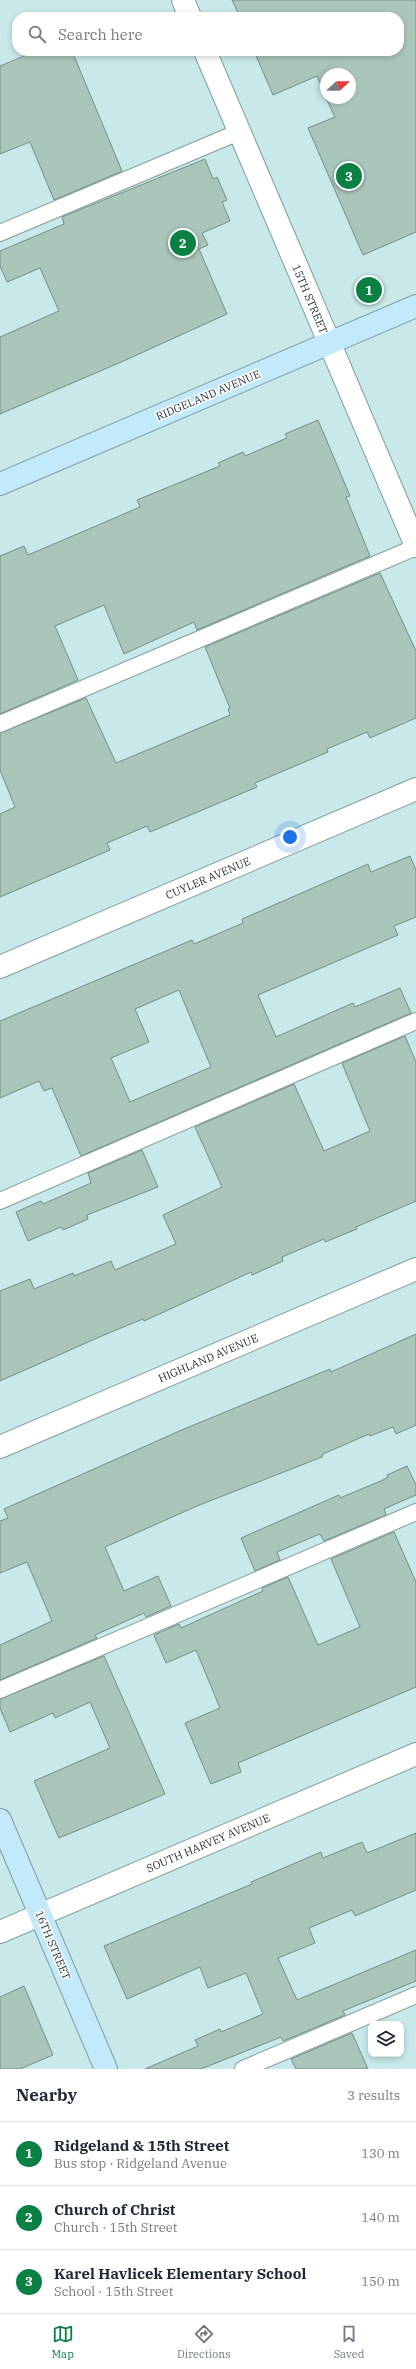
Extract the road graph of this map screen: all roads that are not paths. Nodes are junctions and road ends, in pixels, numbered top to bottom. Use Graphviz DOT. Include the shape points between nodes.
graph roads {
  1 [pos="183,0"];
  2 [pos="188,12"];
  3 [pos="206,56"];
  4 [pos="239,132"];
  5 [pos="0,233"];
  6 [pos="416,306"];
  7 [pos="329,343"];
  8 [pos="0,484"];
  9 [pos="416,546"];
  10 [pos="0,724"];
  11 [pos="416,789"];
  12 [pos="0,967"];
  13 [pos="416,1021"];
  14 [pos="0,1201"];
  15 [pos="416,1269"];
  16 [pos="0,1447"];
  17 [pos="416,1512"];
  18 [pos="0,1690"];
  19 [pos="416,1754"];
  20 [pos="0,1820"];
  21 [pos="40,1915"];
  22 [pos="0,1932"];
  23 [pos="416,1995"];
  24 [pos="106,2069"];
  25 [pos="243,2069"];
  1 -- 2 [label="street"];
  3 -- 4 [label="street, 15TH STREET"];
  4 -- 5 [label="lane"];
  4 -- 7 [label="street, 15TH STREET"];
  6 -- 7 [label="street, RIDGELAND AVENUE"];
  7 -- 8 [label="street, RIDGELAND AVENUE"];
  7 -- 9 [label="street, 15TH STREET"];
  9 -- 10 [label="lane"];
  11 -- 12 [label="street, CUYLER AVENUE"];
  13 -- 14 [label="lane"];
  15 -- 16 [label="street, HIGHLAND AVENUE"];
  17 -- 18 [label="lane"];
  19 -- 21 [label="street, SOUTH HARVEY AVENUE"];
  20 -- 21 [label="street, 16TH STREET"];
  21 -- 22 [label="street, SOUTH HARVEY AVENUE"];
  21 -- 24 [label="street, 16TH STREET"];
  23 -- 25 [label="lane"];
}
